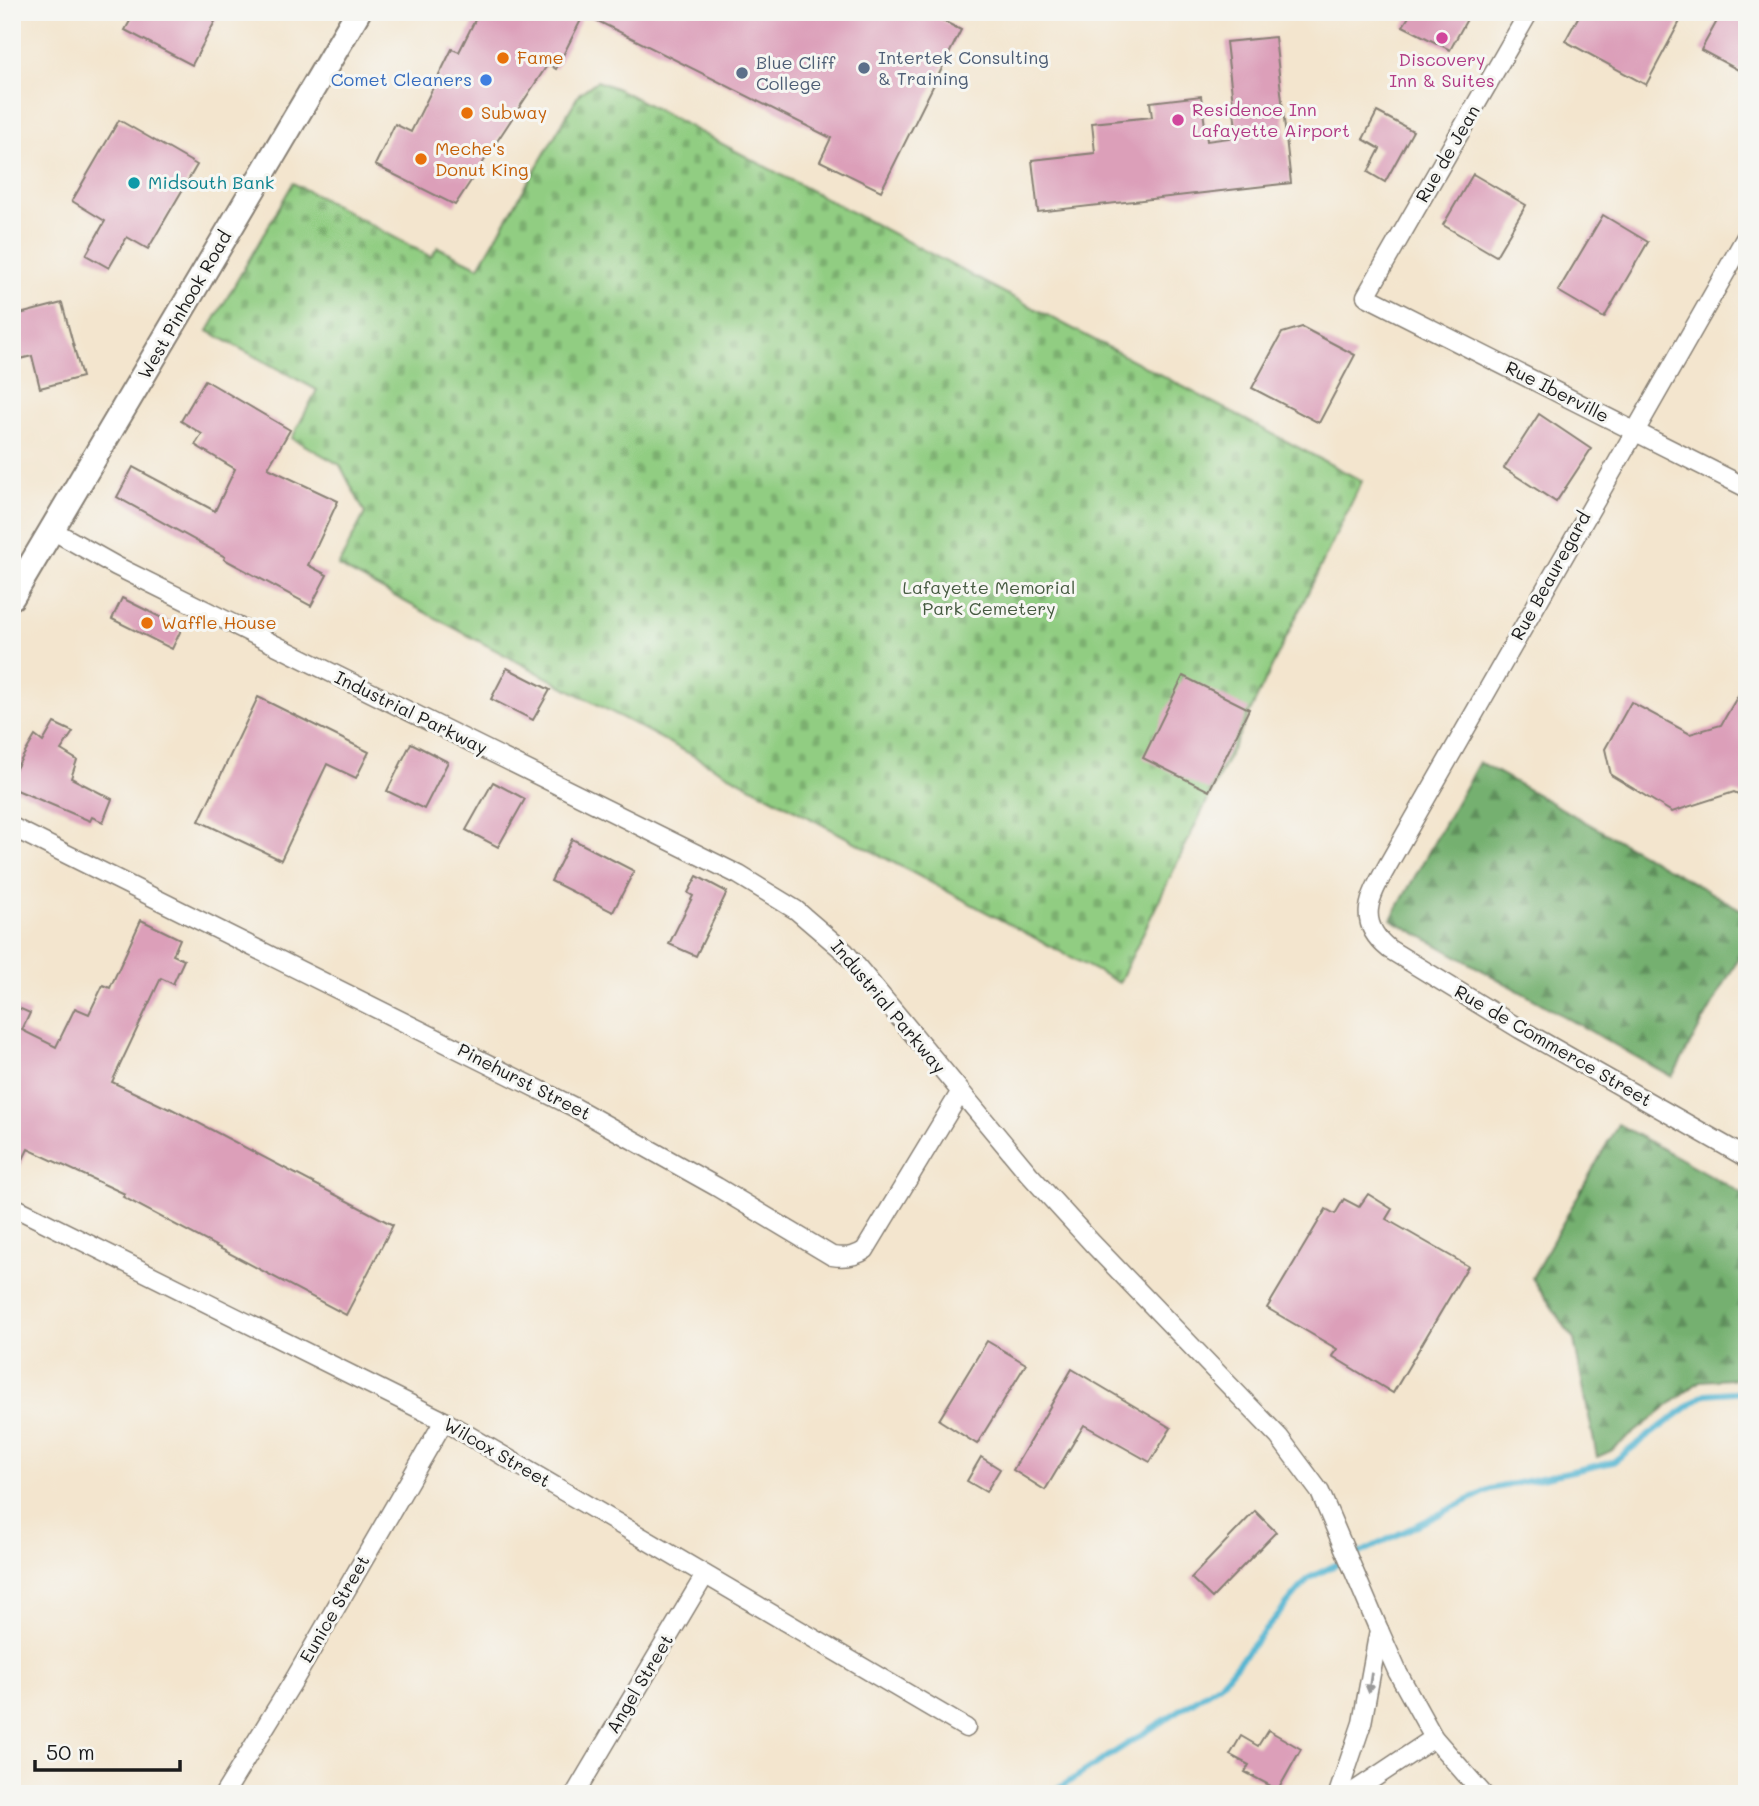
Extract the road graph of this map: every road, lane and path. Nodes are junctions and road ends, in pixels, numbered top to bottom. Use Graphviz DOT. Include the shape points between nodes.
graph roads {
  1 [pos="358,12"];
  2 [pos="1529,12"];
  3 [pos="1747,235"];
  4 [pos="1366,296"];
  5 [pos="1634,430"];
  6 [pos="1747,488"];
  7 [pos="52,530"];
  8 [pos="12,597"];
  9 [pos="12,827"];
  10 [pos="1369,922"];
  11 [pos="960,1093"];
  12 [pos="1747,1158"];
  13 [pos="12,1206"];
  14 [pos="444,1421"];
  15 [pos="705,1575"];
  16 [pos="1376,1623"];
  17 [pos="966,1728"];
  18 [pos="1434,1738"];
  19 [pos="224,1794"];
  20 [pos="575,1794"];
  21 [pos="1338,1794"];
  22 [pos="1350,1794"];
  23 [pos="1483,1794"];
  1 -- 7 [label="main road, West Pinhook Road"];
  2 -- 4 [label="street, Rue de Jean"];
  3 -- 5 [label="street, Rue Beauregard"];
  4 -- 5 [label="street, Rue Iberville"];
  5 -- 6 [label="street, Rue Iberville"];
  5 -- 10 [label="street, Rue Beauregard" via="1374,891"];
  7 -- 8 [label="main road, West Pinhook Road"];
  7 -- 11 [label="street, Industrial Parkway" via="770,892 845,952"];
  9 -- 11 [label="street, Pinehurst Street" via="574,1107 832,1256 843,1258 865,1250"];
  10 -- 12 [label="street, Rue de Commerce Street" via="1390,949 1520,1030"];
  11 -- 16 [label="street, Industrial Parkway" via="1093,1244 1301,1464 1325,1503"];
  13 -- 14 [label="street, Wilcox Street"];
  14 -- 15 [label="street, Wilcox Street"];
  14 -- 19 [label="street, Eunice Street"];
  15 -- 17 [label="street, Wilcox Street"];
  15 -- 20 [label="street, Angel Street"];
  16 -- 18 [label="street, Industrial Parkway"];
  16 -- 21 [label="street, one-way" via="1362,1723"];
  18 -- 22 [label="street"];
  18 -- 23 [label="street, Industrial Parkway"];
}
